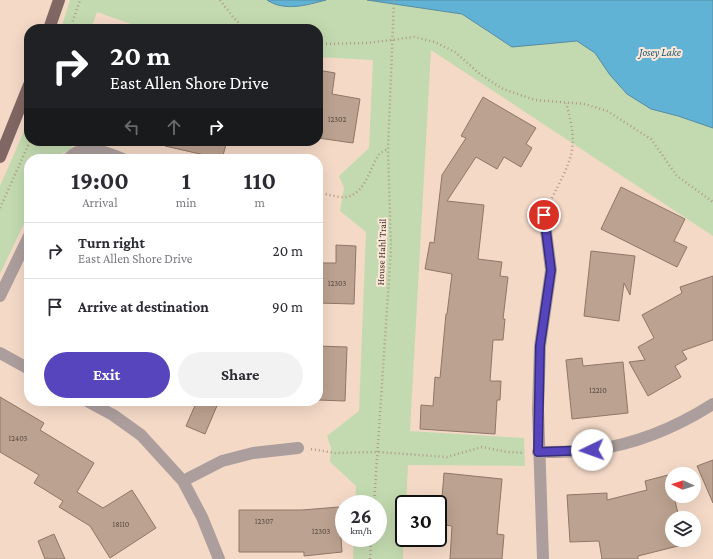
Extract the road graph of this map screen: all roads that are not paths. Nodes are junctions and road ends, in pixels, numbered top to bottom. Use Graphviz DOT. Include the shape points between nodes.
graph roads {
  1 [pos="59,0"];
  2 [pos="51,24"];
  3 [pos="24,97"];
  4 [pos="76,154"];
  5 [pos="111,154"];
  6 [pos="0,157"];
  7 [pos="544,215"];
  8 [pos="24,246"];
  9 [pos="0,296"];
  10 [pos="0,353"];
  11 [pos="24,366"];
  12 [pos="713,404"];
  13 [pos="96,406"];
  14 [pos="298,448"];
  15 [pos="538,452"];
  16 [pos="183,481"];
  17 [pos="219,559"];
  18 [pos="543,559"];
  1 -- 2 [label="main road"];
  3 -- 6 [label="main road"];
  4 -- 5 [label="street" via="85,149 102,150"];
  7 -- 15 [label="street" via="551,270 540,346"];
  8 -- 9 [label="street"];
  10 -- 11 [label="street"];
  12 -- 15 [label="street" via="693,417 639,439 592,450"];
  13 -- 16 [label="street" via="141,435"];
  14 -- 16 [label="street" via="253,453 222,461"];
  15 -- 18 [label="street"];
  16 -- 17 [label="street" via="202,517"];
}
